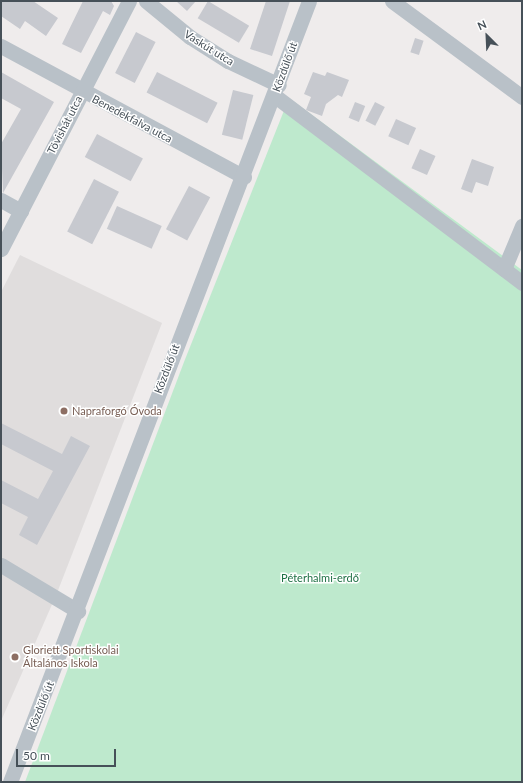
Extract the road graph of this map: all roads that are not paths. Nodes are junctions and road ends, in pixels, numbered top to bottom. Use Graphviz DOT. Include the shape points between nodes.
graph roads {
  1 [pos="129,1"];
  2 [pos="146,1"];
  3 [pos="309,1"];
  4 [pos="392,1"];
  5 [pos="1,46"];
  6 [pos="277,90"];
  7 [pos="81,92"];
  8 [pos="522,96"];
  9 [pos="244,177"];
  10 [pos="1,200"];
  11 [pos="21,211"];
  12 [pos="522,226"];
  13 [pos="3,240"];
  14 [pos="504,269"];
  15 [pos="522,283"];
  16 [pos="1,565"];
  17 [pos="78,611"];
  18 [pos="10,782"];
  1 -- 7 [label="street, Tövishát utca"];
  2 -- 6 [label="street, Vaskút utca" via="216,53"];
  3 -- 6 [label="street, Közdűlő út"];
  4 -- 8 [label="street"];
  5 -- 7 [label="street, Benedekfalva utca"];
  6 -- 9 [label="street, Közdűlő út"];
  6 -- 14 [label="street, Vaskút utca"];
  7 -- 9 [label="street, Benedekfalva utca"];
  7 -- 11 [label="street, Tövishát utca"];
  9 -- 17 [label="street, Közdűlő út" via="166,371"];
  10 -- 11 [label="street"];
  11 -- 13 [label="street, Tövishát utca"];
  12 -- 14 [label="street"];
  14 -- 15 [label="street, Vaskút utca"];
  16 -- 17 [label="street"];
  17 -- 18 [label="street, Közdűlő út"];
}
